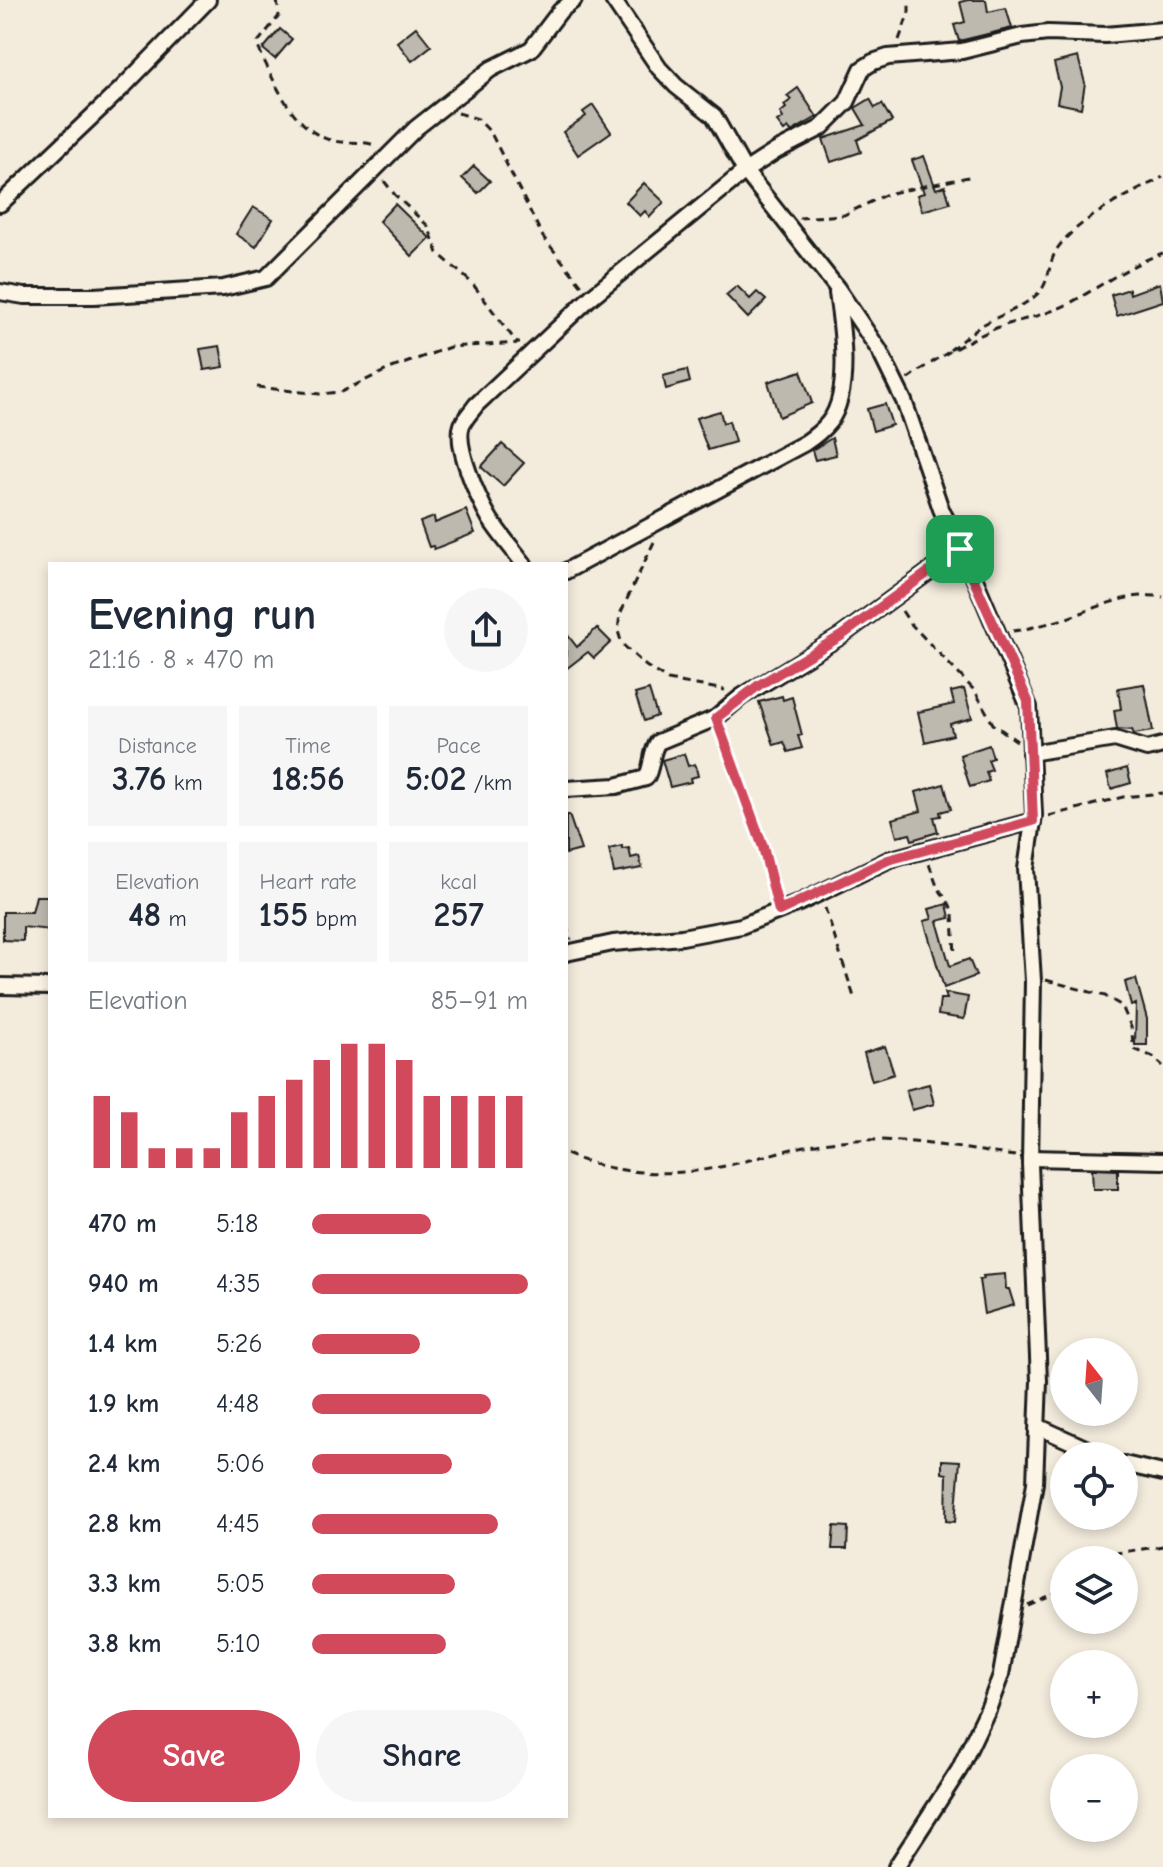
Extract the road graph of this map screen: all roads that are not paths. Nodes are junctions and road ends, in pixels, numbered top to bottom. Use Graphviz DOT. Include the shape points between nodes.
graph roads {
  1 [pos="208,0"];
  2 [pos="574,0"];
  3 [pos="613,0"];
  4 [pos="1163,30"];
  5 [pos="745,171"];
  6 [pos="0,204"];
  7 [pos="837,288"];
  8 [pos="0,292"];
  9 [pos="960,549"];
  10 [pos="522,562"];
  11 [pos="568,570"];
  12 [pos="1163,745"];
  13 [pos="1030,753"];
  14 [pos="568,789"];
  15 [pos="1033,818"];
  16 [pos="568,953"];
  17 [pos="0,986"];
  18 [pos="48,987"];
  19 [pos="1030,1158"];
  20 [pos="1163,1161"];
  21 [pos="1039,1427"];
  22 [pos="1072,1442"];
  23 [pos="1138,1467"];
  24 [pos="1163,1473"];
  25 [pos="896,1867"];
  1 -- 6 [label="street"];
  2 -- 8 [label="street" via="531,49 491,69 438,109 266,278 223,288 140,294"];
  3 -- 5 [label="street" via="659,68 714,116"];
  4 -- 5 [label="street" via="1048,33 962,51 888,57 862,69 847,102 821,128"];
  5 -- 7 [label="street"];
  5 -- 10 [label="street" via="591,297 476,405 461,427 470,475 490,519"];
  7 -- 9 [label="street" via="898,386"];
  7 -- 11 [label="street" via="843,365 836,408 819,433"];
  9 -- 13 [label="street" via="1028,701"];
  9 -- 14 [label="street" via="716,718 658,742 646,778"];
  12 -- 13 [label="street" via="1147,749 1115,739"];
  13 -- 15 [label="street"];
  15 -- 16 [label="street" via="872,866 741,926"];
  15 -- 19 [label="street" via="1026,869 1033,966"];
  17 -- 18 [label="street"];
  19 -- 20 [label="street"];
  19 -- 21 [label="street"];
  21 -- 22 [label="street"];
  21 -- 25 [label="street" via="1031,1515 1001,1675 959,1770"];
  23 -- 24 [label="street"];
}
